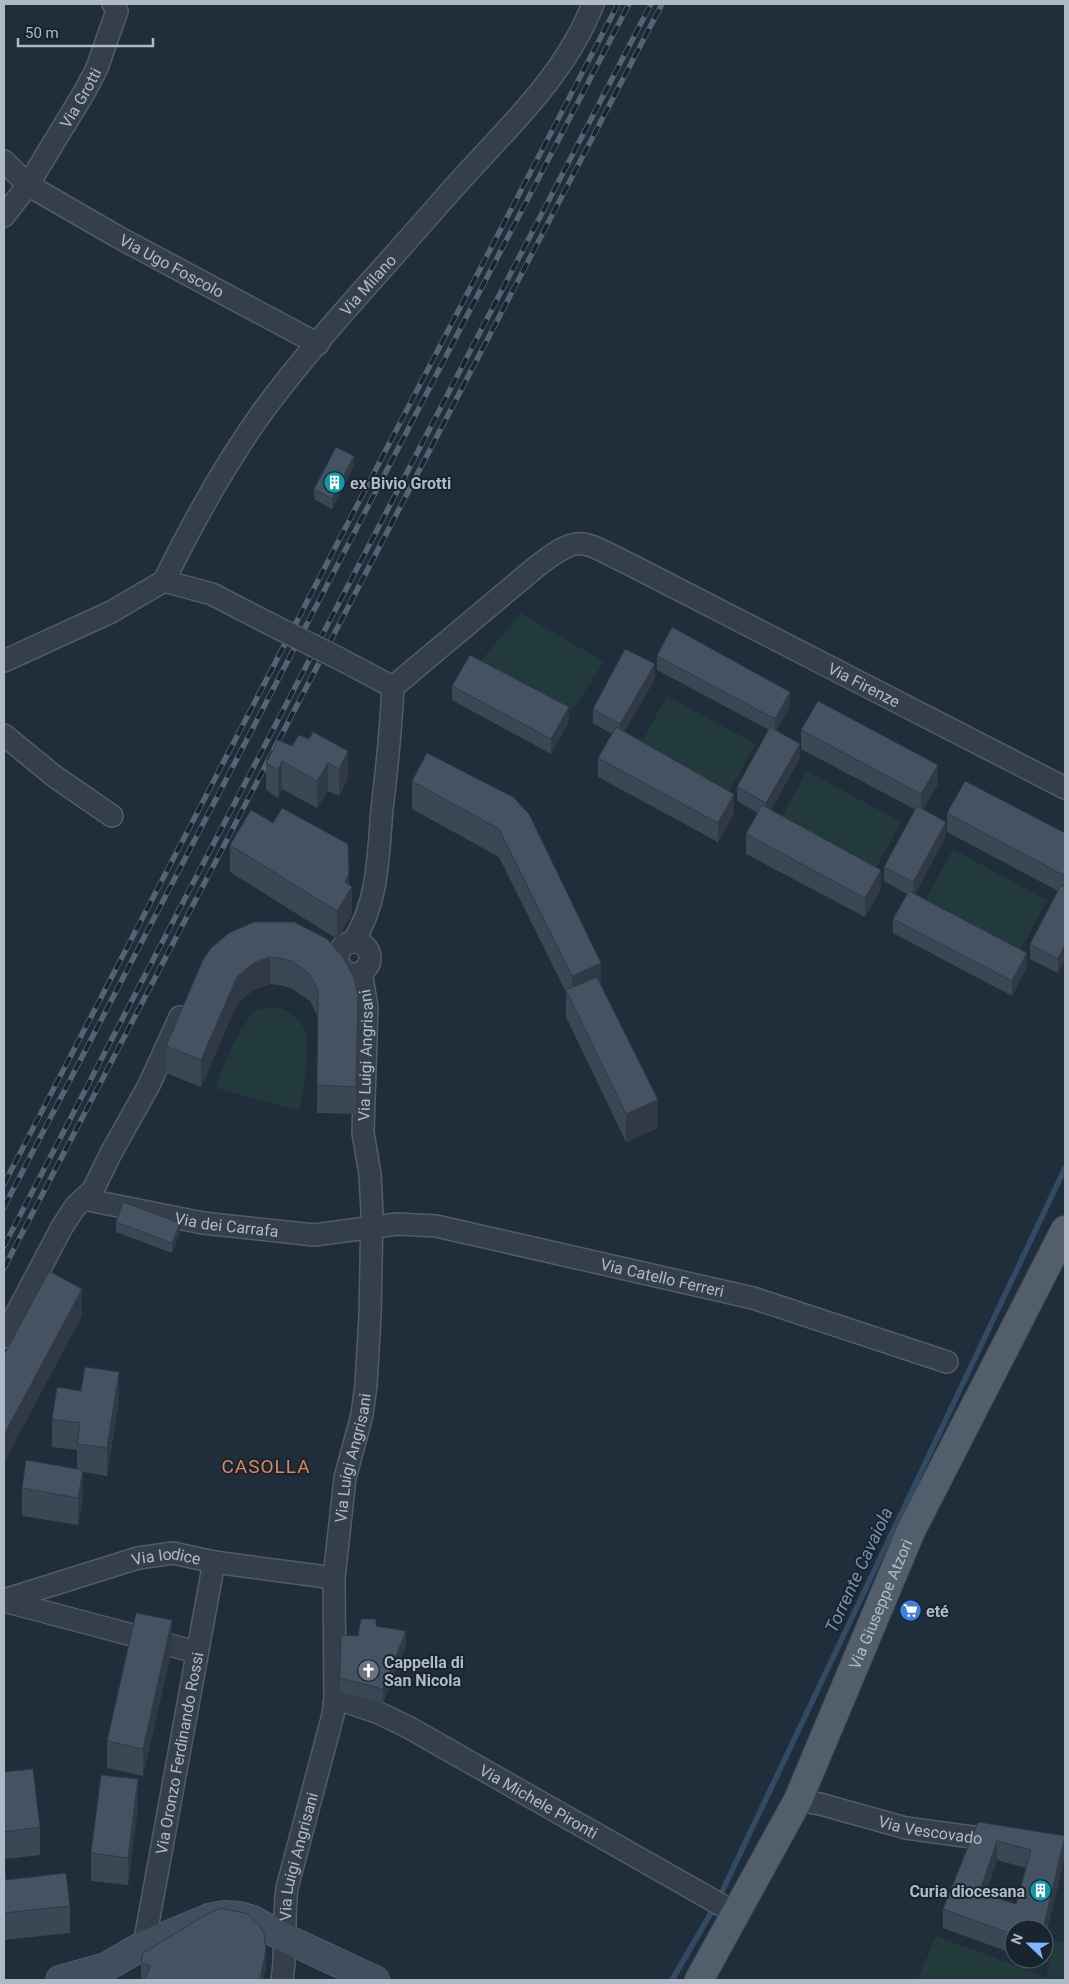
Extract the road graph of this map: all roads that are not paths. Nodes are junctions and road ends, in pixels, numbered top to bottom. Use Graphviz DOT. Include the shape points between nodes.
graph roads {
  1 [pos="593,4"];
  2 [pos="121,6"];
  3 [pos="4,161"];
  4 [pos="28,185"];
  5 [pos="4,216"];
  6 [pos="318,344"];
  7 [pos="164,581"];
  8 [pos="4,661"];
  9 [pos="393,687"];
  10 [pos="4,736"];
  11 [pos="1065,788"];
  12 [pos="112,816"];
  13 [pos="186,1003"];
  14 [pos="83,1199"];
  15 [pos="371,1229"];
  16 [pos="1065,1230"];
  17 [pos="4,1337"];
  18 [pos="947,1362"];
  19 [pos="214,1562"];
  20 [pos="334,1578"];
  21 [pos="4,1601"];
  22 [pos="196,1652"];
  23 [pos="335,1698"];
  24 [pos="798,1800"];
  25 [pos="1019,1844"];
  26 [pos="731,1911"];
  27 [pos="285,1938"];
  28 [pos="144,1945"];
  29 [pos="60,1980"];
  30 [pos="282,1980"];
  31 [pos="375,1980"];
  32 [pos="699,1980"];
  1 -- 6 [label="street, Via Milano" via="565,58 536,99 473,164"];
  2 -- 4 [label="street, Via Grotti" via="97,68"];
  3 -- 4 [label="street, Via Ugo Foscolo"];
  4 -- 5 [label="street, Via Grotti"];
  4 -- 6 [label="street, Via Ugo Foscolo"];
  6 -- 7 [label="street, Via Milano" via="263,412 192,524"];
  7 -- 8 [label="street" via="111,612"];
  7 -- 9 [label="street, bridge" via="212,594"];
  9 -- 11 [label="street, Via Firenze" via="557,551 584,542"];
  9 -- 15 [label="street, Via Luigi Angrisani" via="373,897 349,954 367,1008 363,1133 370,1174"];
  10 -- 12 [label="street"];
  13 -- 14 [label="street" via="149,1085 93,1190"];
  14 -- 15 [label="street, Via dei Carrafa" via="203,1222 314,1235"];
  14 -- 17 [label="street" via="62,1227"];
  15 -- 18 [label="street, Via Catello Ferreri" via="397,1224 436,1226 753,1298"];
  15 -- 20 [label="street, Via Luigi Angrisani" via="366,1384 362,1415 345,1478"];
  16 -- 24 [label="main road, Via Giuseppe Atzori" via="911,1531"];
  19 -- 20 [label="street, Via Iodice"];
  19 -- 21 [label="street, Via Iodice" via="173,1553 138,1558"];
  19 -- 22 [label="street, Via Oronzo Ferdinando Rossi"];
  20 -- 23 [label="street, Via Luigi Angrisani"];
  21 -- 22 [label="street"];
  22 -- 28 [label="street, Via Oronzo Ferdinando Rossi"];
  23 -- 26 [label="street, Via Michele Pironti" via="408,1727"];
  23 -- 27 [label="street, Via Luigi Angrisani" via="287,1888"];
  24 -- 25 [label="street, Via Vescovado" via="906,1828"];
  24 -- 26 [label="main road, Via Giuseppe Atzori"];
  26 -- 32 [label="main road, Via Giuseppe Atzori"];
  27 -- 28 [label="main road" via="253,1920 224,1915 208,1918"];
  27 -- 30 [label="street, Via Luigi Angrisani"];
  27 -- 31 [label="main road"];
  28 -- 29 [label="main road" via="106,1967"];
}
